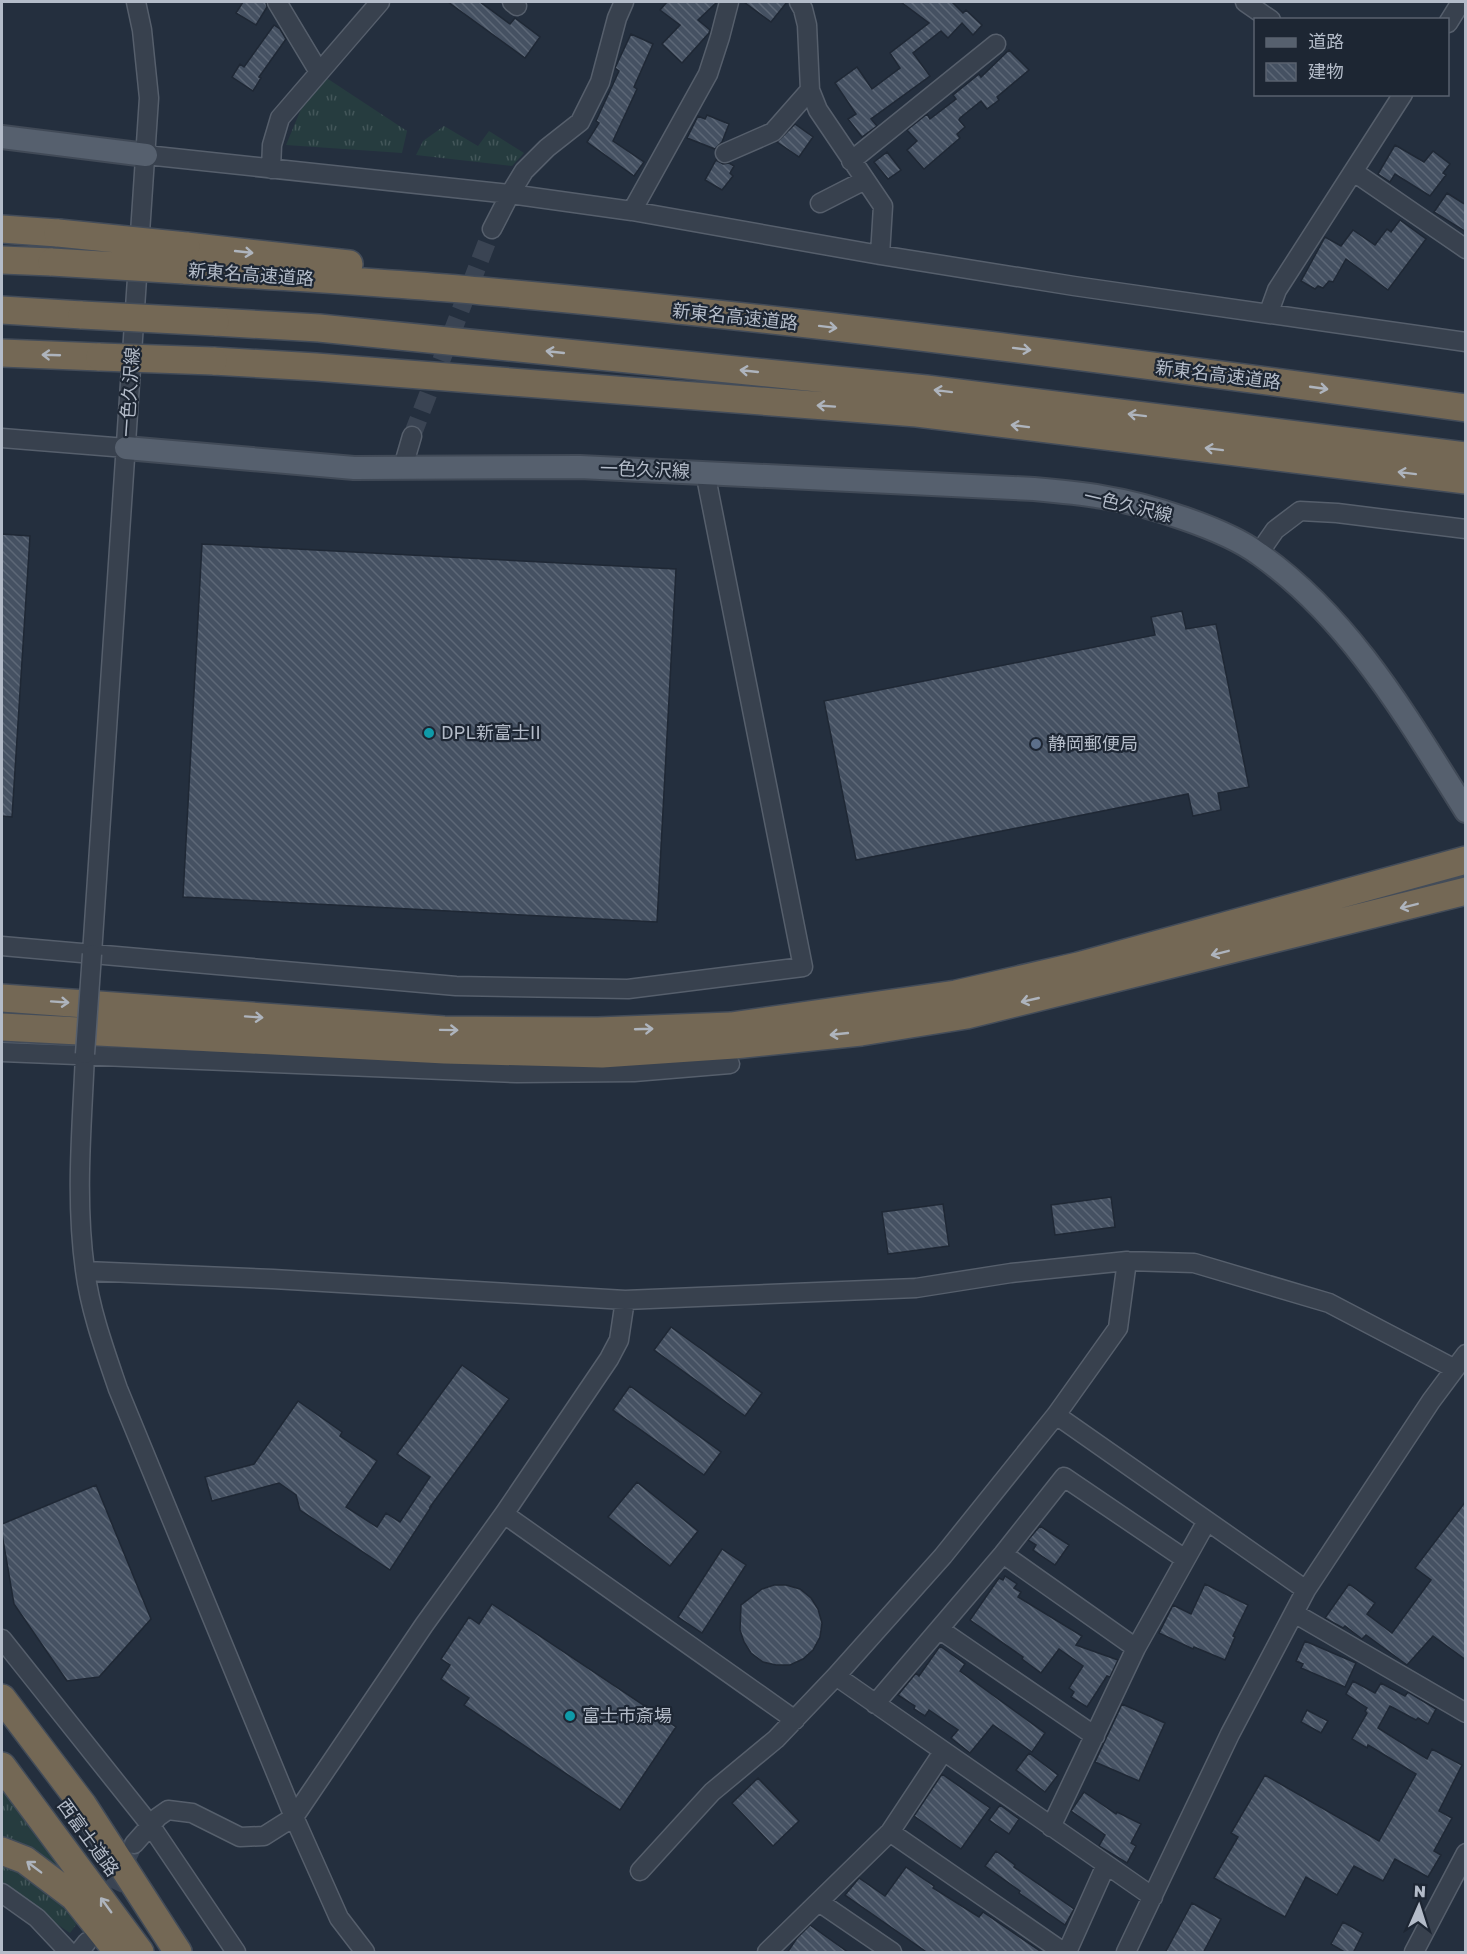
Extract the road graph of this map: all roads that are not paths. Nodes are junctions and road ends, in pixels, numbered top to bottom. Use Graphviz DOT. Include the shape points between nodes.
graph roads {
  1 [pos="136,2"];
  2 [pos="278,2"];
  3 [pos="380,2"];
  4 [pos="624,2"];
  5 [pos="729,2"];
  6 [pos="1245,2"];
  7 [pos="1461,2"];
  8 [pos="803,4"];
  9 [pos="1268,18"];
  10 [pos="1449,21"];
  11 [pos="996,44"];
  12 [pos="319,72"];
  13 [pos="810,90"];
  14 [pos="1399,100"];
  15 [pos="2,137"];
  16 [pos="725,153"];
  17 [pos="146,155"];
  18 [pos="851,161"];
  19 [pos="271,170"];
  20 [pos="1354,172"];
  21 [pos="865,180"];
  22 [pos="510,194"];
  23 [pos="820,203"];
  24 [pos="632,211"];
  25 [pos="2,229"];
  26 [pos="492,229"];
  27 [pos="1466,249"];
  28 [pos="880,255"];
  29 [pos="185,258"];
  30 [pos="2,260"];
  31 [pos="2,310"];
  32 [pos="1269,312"];
  33 [pos="1466,342"];
  34 [pos="2,353"];
  35 [pos="1466,408"];
  36 [pos="412,436"];
  37 [pos="2,438"];
  38 [pos="126,448"];
  39 [pos="1466,456"];
  40 [pos="403,466"];
  41 [pos="705,472"];
  42 [pos="1466,480"];
  43 [pos="1466,529"];
  44 [pos="1258,553"];
  45 [pos="1466,811"];
  46 [pos="1466,860"];
  47 [pos="1466,891"];
  48 [pos="2,946"];
  49 [pos="92,954"];
  50 [pos="2,998"];
  51 [pos="2,1027"];
  52 [pos="2,1052"];
  53 [pos="85,1054"];
  54 [pos="730,1064"];
  55 [pos="1127,1262"];
  56 [pos="85,1271"];
  57 [pos="625,1300"];
  58 [pos="1466,1354"];
  59 [pos="1455,1369"];
  60 [pos="1056,1415"];
  61 [pos="504,1514"];
  62 [pos="1207,1521"];
  63 [pos="1003,1554"];
  64 [pos="1185,1559"];
  65 [pos="1306,1590"];
  66 [pos="1294,1613"];
  67 [pos="939,1629"];
  68 [pos="2,1639"];
  69 [pos="1136,1648"];
  70 [pos="836,1676"];
  71 [pos="2,1698"];
  72 [pos="875,1704"];
  73 [pos="1466,1713"];
  74 [pos="795,1720"];
  75 [pos="2,1726"];
  76 [pos="1095,1736"];
  77 [pos="943,1752"];
  78 [pos="2,1766"];
  79 [pos="294,1817"];
  80 [pos="151,1826"];
  81 [pos="1051,1827"];
  82 [pos="891,1832"];
  83 [pos="134,1844"];
  84 [pos="2,1851"];
  85 [pos="1466,1853"];
  86 [pos="1106,1865"];
  87 [pos="640,1871"];
  88 [pos="2,1893"];
  89 [pos="1153,1897"];
  90 [pos="819,1902"];
  91 [pos="69,1953"];
  92 [pos="119,1953"];
  93 [pos="140,1953"];
  94 [pos="169,1953"];
  95 [pos="178,1953"];
  96 [pos="236,1953"];
  97 [pos="365,1953"];
  98 [pos="767,1953"];
  99 [pos="892,1953"];
  100 [pos="1065,1953"];
  101 [pos="1126,1953"];
  102 [pos="1414,1953"];
  1 -- 17 [label="street, 一色久沢線" via="149,98"];
  2 -- 12 [label="street"];
  3 -- 12 [label="street"];
  4 -- 22 [label="street" via="600,82 580,122 524,171"];
  5 -- 24 [label="street" via="708,74"];
  6 -- 9 [label="street"];
  7 -- 10 [label="street"];
  8 -- 13 [label="street"];
  11 -- 18 [label="street"];
  12 -- 19 [label="street" via="280,118 272,145"];
  13 -- 16 [label="street" via="773,132"];
  13 -- 18 [label="street"];
  14 -- 20 [label="street"];
  15 -- 17 [label="main road"];
  17 -- 19 [label="street"];
  17 -- 38 [label="street, 一色久沢線"];
  18 -- 21 [label="street"];
  19 -- 22 [label="street"];
  20 -- 27 [label="street"];
  20 -- 32 [label="street" via="1277,290"];
  21 -- 23 [label="street"];
  21 -- 28 [label="street" via="883,206"];
  22 -- 24 [label="street"];
  22 -- 26 [label="street"];
  24 -- 28 [label="street"];
  25 -- 29 [label="highway, bridge" via="58,232"];
  28 -- 32 [label="street"];
  29 -- 30 [label="highway, 新東名高速道路, bridge"];
  29 -- 35 [label="highway, 新東名高速道路, one-way" via="1019,349"];
  39 -- 31 [label="highway, one-way, bridge" via="926,389 319,328"];
  32 -- 33 [label="street"];
  42 -- 34 [label="highway, one-way, bridge" via="917,413 352,370"];
  36 -- 40 [label="street"];
  37 -- 38 [label="street"];
  38 -- 40 [label="main road, 一色久沢線" via="354,468"];
  38 -- 49 [label="street"];
  40 -- 41 [label="main road, 一色久沢線"];
  41 -- 44 [label="main road, 一色久沢線" via="1034,489 1103,497 1214,530"];
  41 -- 49 [label="street" via="803,967 628,989 456,986"];
  43 -- 44 [label="street" via="1300,511 1275,530"];
  44 -- 45 [label="main road, 一色久沢線" via="1321,605 1368,660"];
  50 -- 46 [label="highway, one-way" via="444,1030 598,1031 731,1026 956,994 1078,966"];
  47 -- 51 [label="highway, one-way" via="967,1015 734,1046 602,1054 445,1050"];
  48 -- 49 [label="street"];
  49 -- 53 [label="street, bridge"];
  52 -- 53 [label="street"];
  53 -- 54 [label="street" via="517,1073 634,1072"];
  53 -- 56 [label="street" via="79,1196"];
  55 -- 57 [label="street" via="1011,1273 916,1288"];
  55 -- 59 [label="street" via="1194,1263 1329,1303"];
  55 -- 60 [label="street" via="1118,1328"];
  56 -- 57 [label="street"];
  56 -- 79 [label="street" via="100,1336 118,1389"];
  57 -- 61 [label="street" via="619,1340 609,1359"];
  58 -- 59 [label="street"];
  59 -- 65 [label="street"];
  60 -- 62 [label="street"];
  60 -- 70 [label="street" via="943,1556"];
  61 -- 74 [label="street"];
  61 -- 79 [label="street" via="424,1624"];
  62 -- 64 [label="street"];
  62 -- 65 [label="street"];
  63 -- 64 [label="street" via="1064,1477"];
  63 -- 67 [label="street"];
  63 -- 69 [label="street"];
  64 -- 69 [label="street"];
  65 -- 66 [label="street"];
  66 -- 73 [label="street"];
  66 -- 89 [label="street" via="1230,1734"];
  67 -- 72 [label="street"];
  67 -- 76 [label="street"];
  68 -- 80 [label="street"];
  69 -- 76 [label="street"];
  70 -- 72 [label="street"];
  70 -- 74 [label="street"];
  71 -- 95 [label="highway" via="83,1805"];
  72 -- 77 [label="street"];
  74 -- 87 [label="street" via="712,1792"];
  75 -- 94 [label="highway, 西富士道路" via="81,1826"];
  76 -- 81 [label="street"];
  77 -- 81 [label="street"];
  77 -- 82 [label="street"];
  93 -- 78 [label="highway, 西富士道路, one-way"];
  79 -- 80 [label="street" via="264,1836 240,1837 192,1813 168,1810"];
  79 -- 97 [label="street" via="339,1918"];
  80 -- 83 [label="street"];
  80 -- 96 [label="street"];
  81 -- 86 [label="street"];
  82 -- 90 [label="street"];
  82 -- 100 [label="street"];
  92 -- 84 [label="highway, one-way" via="74,1897 25,1860"];
  85 -- 102 [label="street"];
  86 -- 89 [label="street"];
  86 -- 100 [label="street"];
  88 -- 91 [label="street" via="37,1918"];
  89 -- 101 [label="street"];
  90 -- 98 [label="street"];
  90 -- 99 [label="street"];
}
